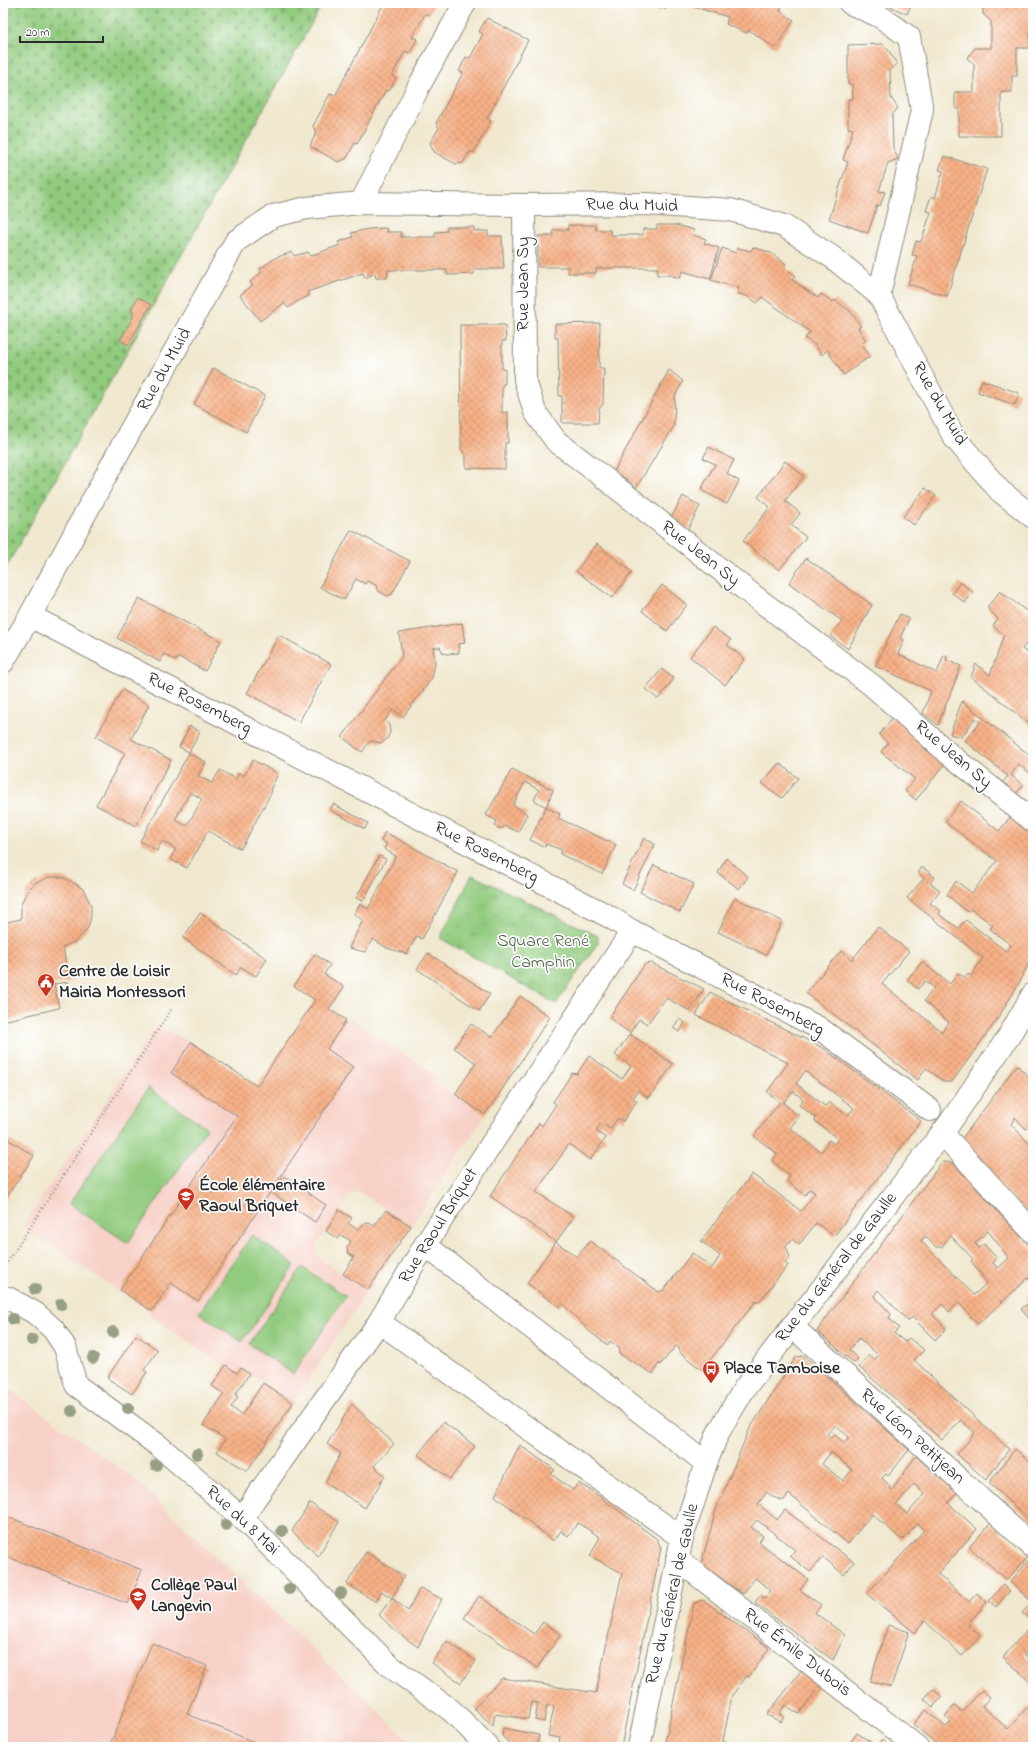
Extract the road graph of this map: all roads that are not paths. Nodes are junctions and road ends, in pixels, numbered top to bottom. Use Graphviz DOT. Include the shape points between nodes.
graph roads {
  1 [pos="465,3"];
  2 [pos="850,3"];
  3 [pos="361,203"];
  4 [pos="524,206"];
  5 [pos="879,295"];
  6 [pos="1033,517"];
  7 [pos="30,616"];
  8 [pos="3,662"];
  9 [pos="1033,821"];
  10 [pos="632,931"];
  11 [pos="1033,994"];
  12 [pos="930,1110"];
  13 [pos="942,1132"];
  14 [pos="1033,1232"];
  15 [pos="425,1245"];
  16 [pos="3,1298"];
  17 [pos="379,1322"];
  18 [pos="792,1326"];
  19 [pos="706,1463"];
  20 [pos="242,1519"];
  21 [pos="682,1538"];
  22 [pos="1033,1547"];
  23 [pos="677,1559"];
  24 [pos="488,1747"];
  25 [pos="639,1747"];
  26 [pos="917,1747"];
  1 -- 3 [label="street" via="419,86"];
  2 -- 5 [label="street" via="881,17 909,36 922,110"];
  3 -- 4 [label="street, Rue du Muid"];
  3 -- 7 [label="street, Rue du Muid" via="308,208 273,216 236,242"];
  4 -- 5 [label="street, Rue du Muid" via="646,204 731,210 784,226 832,257"];
  4 -- 9 [label="street, Rue Jean Sy" via="525,380 535,412 556,441 873,686 950,754"];
  5 -- 6 [label="street, Rue du Muid" via="954,437 1000,491"];
  7 -- 8 [label="street, Rue du Muid"];
  7 -- 10 [label="street, Rue Rosemberg" via="610,917"];
  10 -- 12 [label="street, Rue Rosemberg" via="819,1028"];
  10 -- 15 [label="street, Rue Raoul Briquet"];
  11 -- 13 [label="street, Rue du Général de Gaulle" via="1009,1036"];
  13 -- 14 [label="street"];
  13 -- 18 [label="street, Rue du Général de Gaulle"];
  15 -- 17 [label="street, Rue Raoul Briquet"];
  15 -- 19 [label="street"];
  16 -- 20 [label="street, Rue du 8 Mai" via="8,1298 35,1314 53,1329 65,1347 76,1385 159,1446"];
  17 -- 20 [label="street, Rue Raoul Briquet"];
  17 -- 21 [label="street"];
  18 -- 19 [label="street, Rue du Général de Gaulle" via="744,1389 718,1433"];
  18 -- 22 [label="street, Rue Léon Petitjean"];
  19 -- 21 [label="street, Rue du Général de Gaulle"];
  20 -- 24 [label="street, Rue du 8 Mai" via="390,1666 452,1712"];
  21 -- 23 [label="street, Rue du Général de Gaulle"];
  23 -- 25 [label="street, Rue du Général de Gaulle"];
  23 -- 26 [label="street, Rue Émile Dubois"];
}
